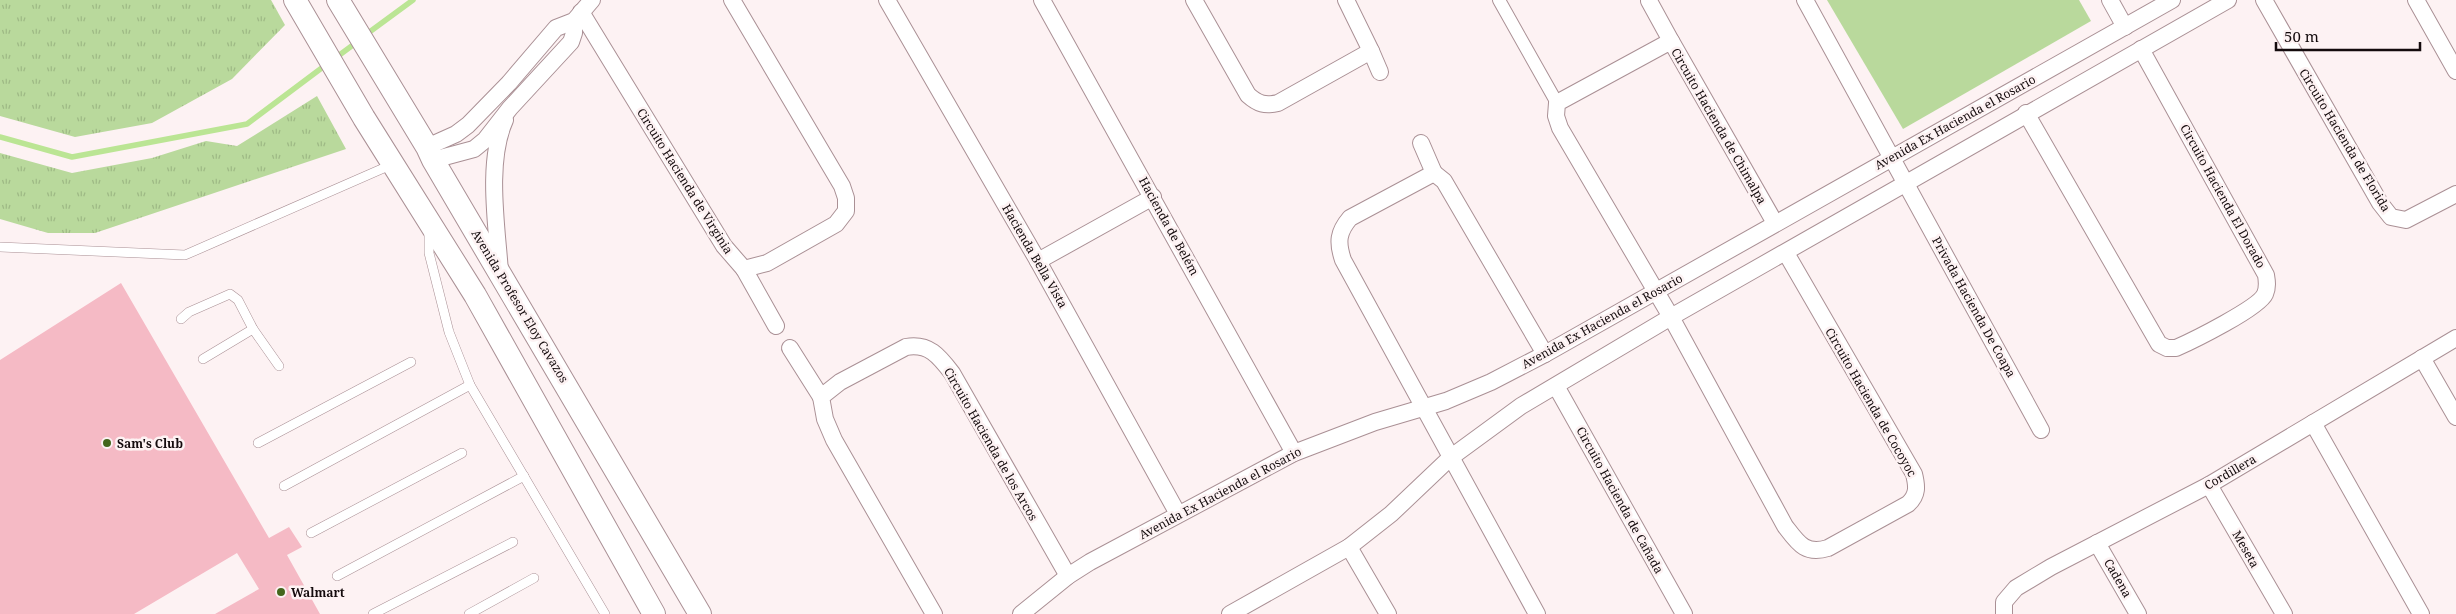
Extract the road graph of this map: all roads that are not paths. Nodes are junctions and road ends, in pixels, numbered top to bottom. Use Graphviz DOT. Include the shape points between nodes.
graph roads {
  1 [pos="295,0"];
  2 [pos="338,0"];
  3 [pos="592,0"];
  4 [pos="732,0"];
  5 [pos="887,0"];
  6 [pos="1042,0"];
  7 [pos="1194,0"];
  8 [pos="1346,0"];
  9 [pos="1499,0"];
  10 [pos="1805,0"];
  11 [pos="2110,0"];
  12 [pos="2172,0"];
  13 [pos="2228,0"];
  14 [pos="2264,0"];
  15 [pos="2416,0"];
  16 [pos="1649,1"];
  17 [pos="578,17"];
  18 [pos="2125,27"];
  19 [pos="1671,41"];
  20 [pos="2141,49"];
  21 [pos="1371,51"];
  22 [pos="2456,71"];
  23 [pos="1380,72"];
  24 [pos="1557,103"];
  25 [pos="510,108"];
  26 [pos="2026,113"];
  27 [pos="1421,143"];
  28 [pos="430,153"];
  29 [pos="1892,157"];
  30 [pos="393,164"];
  31 [pos="1434,173"];
  32 [pos="1907,183"];
  33 [pos="2456,194"];
  34 [pos="1154,197"];
  35 [pos="430,223"];
  36 [pos="1775,223"];
  37 [pos="0,247"];
  38 [pos="1786,253"];
  39 [pos="1038,261"];
  40 [pos="744,269"];
  41 [pos="500,272"];
  42 [pos="1655,291"];
  43 [pos="1672,317"];
  44 [pos="181,319"];
  45 [pos="776,326"];
  46 [pos="253,329"];
  47 [pos="2456,338"];
  48 [pos="790,348"];
  49 [pos="1545,354"];
  50 [pos="2422,358"];
  51 [pos="203,359"];
  52 [pos="411,362"];
  53 [pos="279,366"];
  54 [pos="470,385"];
  55 [pos="1556,386"];
  56 [pos="821,398"];
  57 [pos="1423,407"];
  58 [pos="2456,418"];
  59 [pos="2313,423"];
  60 [pos="2041,430"];
  61 [pos="258,444"];
  62 [pos="462,453"];
  63 [pos="1294,453"];
  64 [pos="1450,458"];
  65 [pos="524,476"];
  66 [pos="2209,485"];
  67 [pos="284,486"];
  68 [pos="1178,514"];
  69 [pos="311,533"];
  70 [pos="513,542"];
  71 [pos="2097,543"];
  72 [pos="1350,547"];
  73 [pos="336,576"];
  74 [pos="1068,576"];
  75 [pos="534,578"];
  76 [pos="2004,608"];
  77 [pos="1236,613"];
  78 [pos="373,614"];
  79 [pos="469,614"];
  80 [pos="605,614"];
  81 [pos="654,614"];
  82 [pos="700,614"];
  83 [pos="934,614"];
  84 [pos="1021,614"];
  85 [pos="1388,614"];
  86 [pos="1537,614"];
  87 [pos="1684,614"];
  88 [pos="2138,614"];
  89 [pos="2284,614"];
  90 [pos="2421,614"];
  1 -- 30 [label="main road"];
  2 -- 28 [label="main road, Avenida Profesor Eloy Cavazos"];
  3 -- 17 [label="street"];
  4 -- 40 [label="street" via="842,186 846,198 846,211 836,224 767,263"];
  5 -- 39 [label="street, Hacienda Bella Vista"];
  6 -- 34 [label="street, Hacienda de Belém"];
  7 -- 21 [label="street" via="1242,85 1256,103 1267,106 1278,103"];
  8 -- 21 [label="street"];
  9 -- 24 [label="street"];
  10 -- 29 [label="street, Privada Hacienda De Coapa"];
  11 -- 18 [label="street"];
  12 -- 18 [label="street, Avenida Ex Hacienda el Rosario"];
  13 -- 20 [label="street"];
  14 -- 33 [label="street, Circuito Hacienda de Florida" via="2391,217 2406,220"];
  15 -- 22 [label="street"];
  16 -- 19 [label="street"];
  17 -- 25 [label="street" via="571,42"];
  17 -- 28 [label="street" via="556,28 505,88 468,125"];
  17 -- 40 [label="street, Circuito Hacienda de Virginia" via="724,246"];
  18 -- 29 [label="street, Avenida Ex Hacienda el Rosario"];
  19 -- 24 [label="street, Circuito Hacienda de Chimalpa"];
  19 -- 36 [label="street, Circuito Hacienda de Chimalpa"];
  20 -- 26 [label="street"];
  20 -- 26 [label="street, Circuito Hacienda El Dorado" via="2266,275 2268,285 2265,294 2240,314 2176,348 2159,344"];
  21 -- 23 [label="street"];
  24 -- 42 [label="street" via="1556,116 1560,128"];
  25 -- 28 [label="street" via="474,149"];
  25 -- 41 [label="street" via="502,128 496,161"];
  26 -- 32 [label="street"];
  27 -- 31 [label="street"];
  28 -- 41 [label="main road, Avenida Profesor Eloy Cavazos"];
  29 -- 32 [label="street, Privada Hacienda De Coapa"];
  29 -- 36 [label="street, Avenida Ex Hacienda el Rosario"];
  30 -- 35 [label="main road"];
  30 -- 37 [label="lane" via="186,255"];
  31 -- 49 [label="street" via="1444,181"];
  31 -- 57 [label="street" via="1350,218 1338,236 1343,260"];
  32 -- 38 [label="street"];
  32 -- 60 [label="street, Privada Hacienda De Coapa"];
  34 -- 39 [label="street"];
  34 -- 63 [label="street, Hacienda de Belém"];
  35 -- 54 [label="lane" via="429,253 449,332"];
  35 -- 81 [label="main road" via="475,295"];
  36 -- 42 [label="street, Avenida Ex Hacienda el Rosario"];
  38 -- 43 [label="street"];
  38 -- 43 [label="street, Circuito Hacienda de Cocoyoc" via="1914,474 1916,493 1908,504 1828,548 1817,551 1801,545 1785,526"];
  39 -- 68 [label="street, Hacienda Bella Vista"];
  40 -- 45 [label="street, Circuito Hacienda de Virginia"];
  41 -- 82 [label="main road, Avenida Profesor Eloy Cavazos"];
  42 -- 43 [label="street"];
  42 -- 49 [label="street, Avenida Ex Hacienda el Rosario"];
  43 -- 55 [label="street"];
  44 -- 46 [label="lane" via="189,312 230,294 238,300"];
  46 -- 51 [label="lane"];
  46 -- 53 [label="lane"];
  47 -- 50 [label="street, Cordillera"];
  48 -- 56 [label="street"];
  49 -- 57 [label="street, Avenida Ex Hacienda el Rosario" via="1483,385"];
  50 -- 58 [label="street"];
  50 -- 59 [label="street, Cordillera"];
  52 -- 61 [label="lane"];
  54 -- 65 [label="lane"];
  54 -- 67 [label="lane"];
  55 -- 64 [label="street" via="1502,418"];
  55 -- 87 [label="street, Circuito Hacienda de Cañada"];
  56 -- 74 [label="street, Circuito Hacienda de los Arcos" via="840,382 897,350 917,345 929,348 952,373"];
  56 -- 83 [label="street" via="834,440"];
  57 -- 63 [label="street, Avenida Ex Hacienda el Rosario"];
  57 -- 64 [label="street"];
  59 -- 66 [label="street, Cordillera"];
  59 -- 90 [label="street"];
  62 -- 69 [label="lane"];
  63 -- 68 [label="street, Avenida Ex Hacienda el Rosario"];
  64 -- 72 [label="street" via="1391,514"];
  64 -- 86 [label="street"];
  65 -- 73 [label="lane"];
  65 -- 80 [label="lane"];
  66 -- 71 [label="street, Cordillera"];
  66 -- 89 [label="street, Meseta"];
  68 -- 74 [label="street, Avenida Ex Hacienda el Rosario"];
  70 -- 78 [label="lane"];
  71 -- 76 [label="street, Cordillera" via="2016,588"];
  71 -- 88 [label="street, Cadena"];
  72 -- 77 [label="street"];
  72 -- 85 [label="street"];
  74 -- 84 [label="street, Avenida Ex Hacienda el Rosario"];
  75 -- 79 [label="lane"];
}
